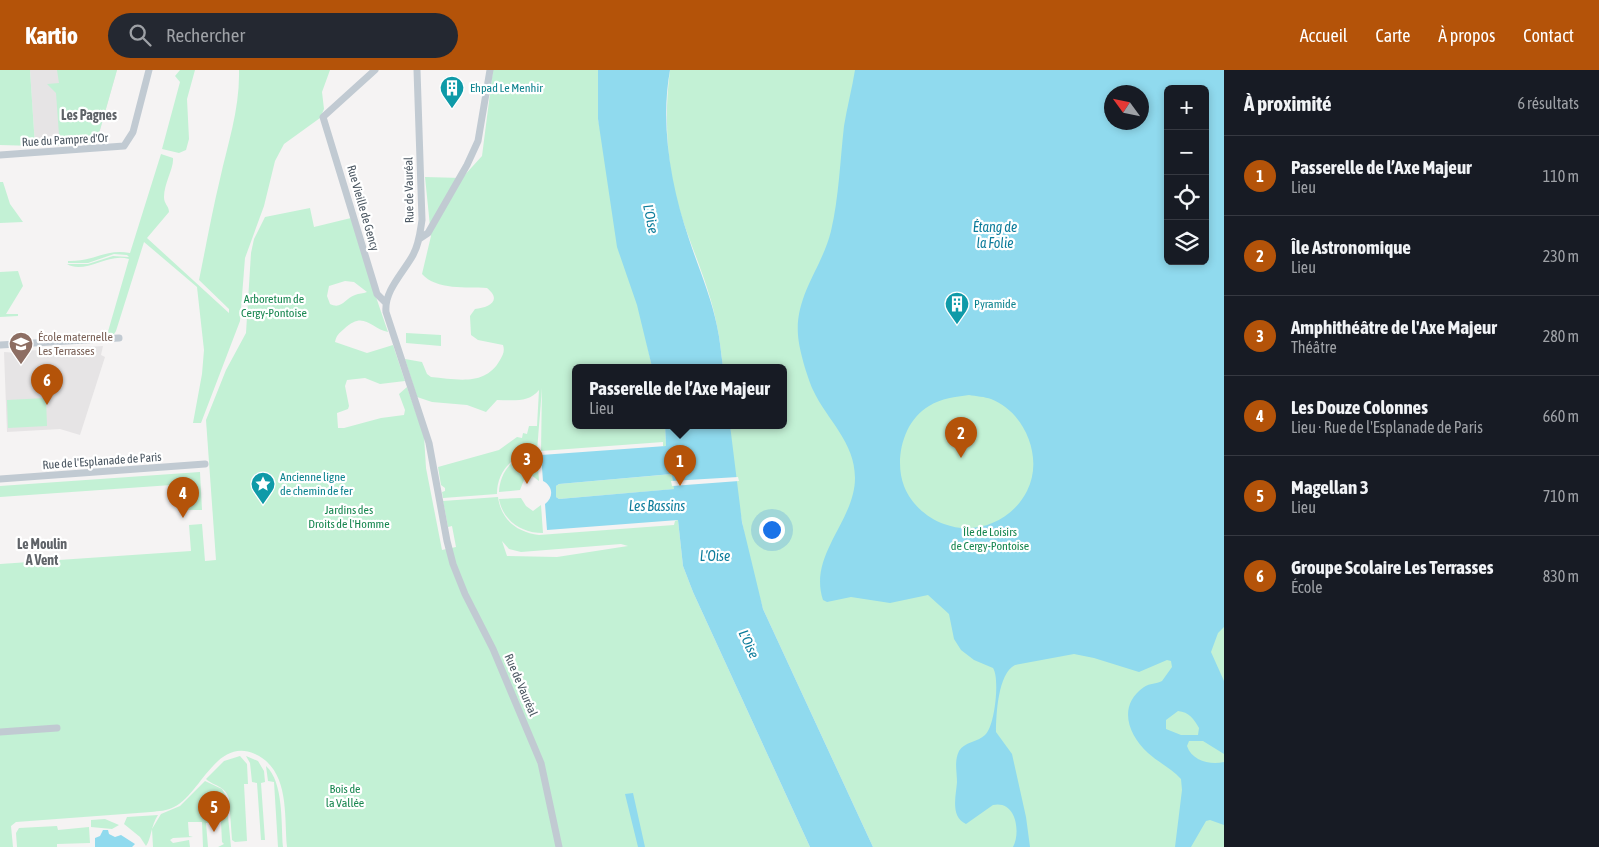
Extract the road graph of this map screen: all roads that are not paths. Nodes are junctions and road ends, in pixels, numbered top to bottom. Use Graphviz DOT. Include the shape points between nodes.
graph roads {
  1 [pos="149,70"];
  2 [pos="375,70"];
  3 [pos="417,70"];
  4 [pos="490,70"];
  5 [pos="0,155"];
  6 [pos="419,239"];
  7 [pos="385,302"];
  8 [pos="119,338"];
  9 [pos="0,345"];
  10 [pos="205,464"];
  11 [pos="0,479"];
  12 [pos="57,728"];
  13 [pos="0,732"];
  14 [pos="559,847"];
  1 -- 5 [label="street, Rue du Pampre d'Or" via="130,141 120,148"];
  2 -- 7 [label="street, Rue Vieille de Gency" via="323,117 377,294"];
  3 -- 6 [label="street, Rue de Vauréal" via="422,220"];
  4 -- 6 [label="street" via="478,141 428,233"];
  6 -- 7 [label="street, Rue de Vauréal" via="414,254"];
  7 -- 14 [label="street, Rue de Vauréal" via="429,443 453,564 537,751"];
  8 -- 9 [label="street"];
  10 -- 11 [label="street, Rue de l'Esplanade de Paris"];
  12 -- 13 [label="street"];
}
